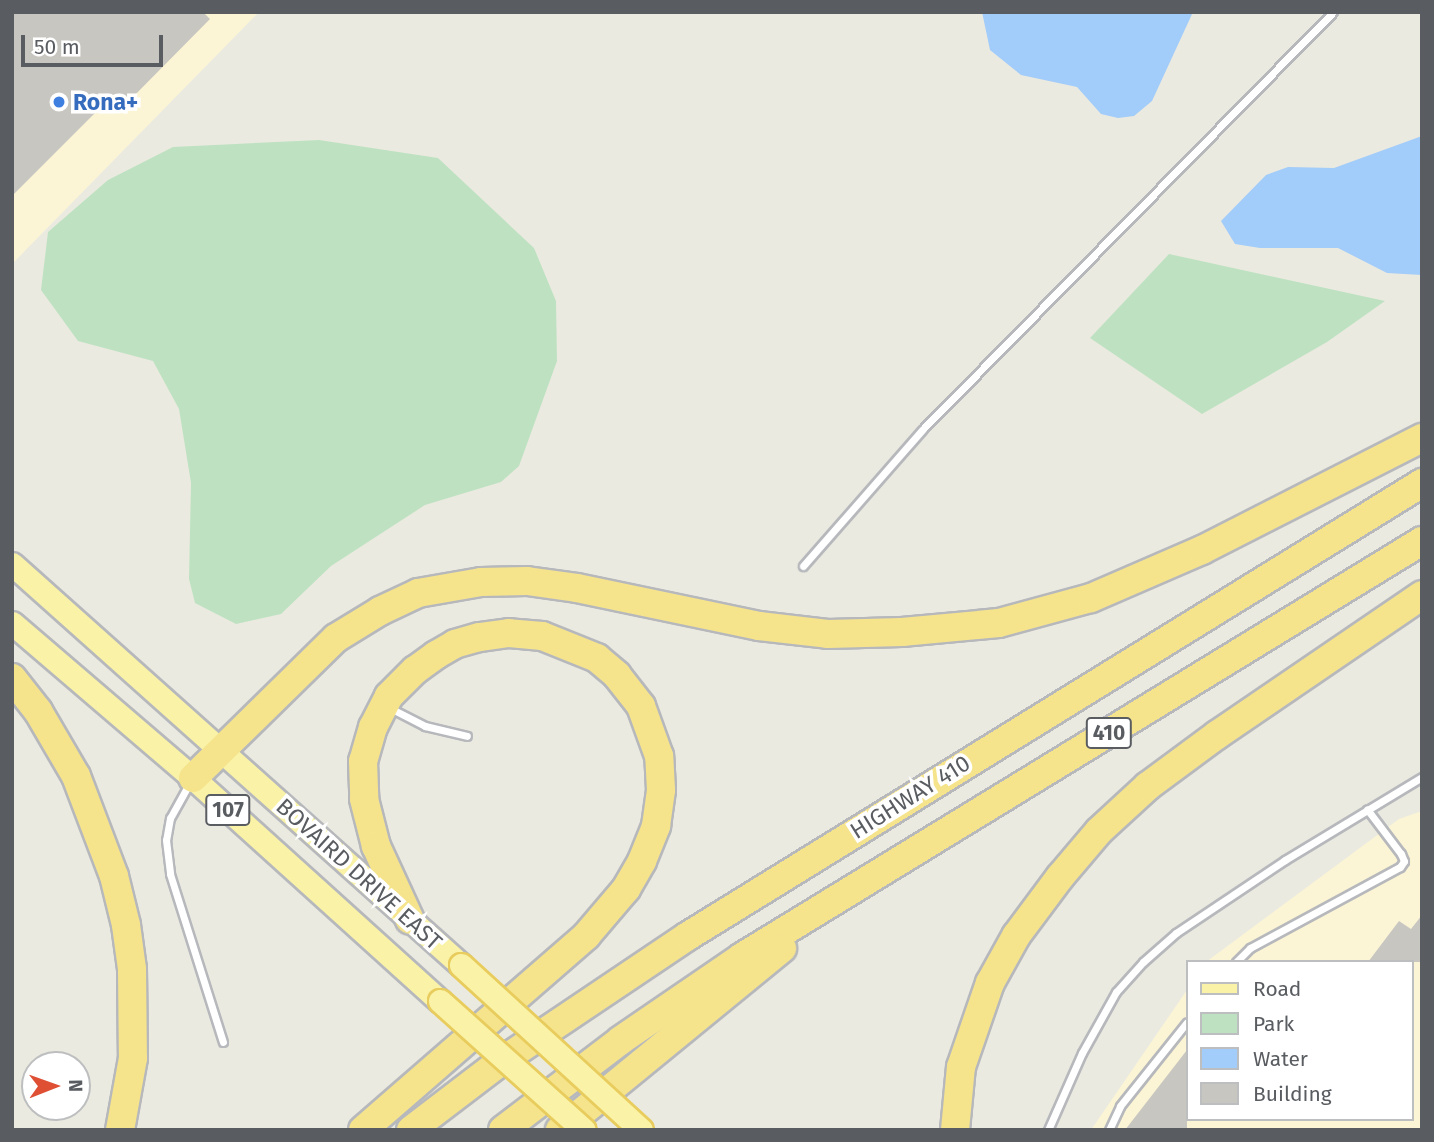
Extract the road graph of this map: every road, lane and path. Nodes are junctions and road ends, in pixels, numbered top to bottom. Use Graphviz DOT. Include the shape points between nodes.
graph roads {
  1 [pos="1333,12"];
  2 [pos="1422,438"];
  3 [pos="1422,483"];
  4 [pos="1422,541"];
  5 [pos="12,564"];
  6 [pos="803,566"];
  7 [pos="1422,595"];
  8 [pos="12,623"];
  9 [pos="12,678"];
  10 [pos="384,706"];
  11 [pos="467,736"];
  12 [pos="220,750"];
  13 [pos="1422,777"];
  14 [pos="193,778"];
  15 [pos="1367,809"];
  16 [pos="410,920"];
  17 [pos="795,924"];
  18 [pos="1238,960"];
  19 [pos="1186,1023"];
  20 [pos="223,1042"];
  21 [pos="120,1130"];
  22 [pos="363,1130"];
  23 [pos="411,1130"];
  24 [pos="503,1130"];
  25 [pos="560,1130"];
  26 [pos="584,1130"];
  27 [pos="641,1130"];
  28 [pos="955,1130"];
  29 [pos="1048,1130"];
  30 [pos="1109,1130"];
  1 -- 6 [label="lane" via="922,429"];
  2 -- 12 [label="highway" via="1202,550 1091,598 999,623 828,634 759,626 527,581 481,582 418,593 336,638"];
  3 -- 23 [label="highway, HIGHWAY 410 / 410" via="688,936 496,1065"];
  4 -- 17 [label="highway, HIGHWAY 410 / 410"];
  5 -- 12 [label="main road, BOVAIRD DRIVE EAST / 107"];
  7 -- 28 [label="highway" via="1217,735 1148,786 1099,831 1016,936 990,984 961,1067"];
  8 -- 14 [label="main road, BOVAIRD DRIVE EAST / 107"];
  9 -- 21 [label="highway" via="76,776 114,876 126,925 132,969 133,1058"];
  10 -- 11 [label="lane" via="425,726"];
  10 -- 16 [label="highway" via="363,761 364,799 376,846"];
  10 -- 22 [label="highway" via="415,670 455,645 509,634 553,639 597,658 641,706 659,756 661,790 656,826 642,861 626,889 586,936"];
  12 -- 14 [label="highway"];
  12 -- 16 [label="main road, BOVAIRD DRIVE EAST / 107"];
  13 -- 15 [label="lane"];
  14 -- 20 [label="lane" via="170,818 166,840 170,874"];
  14 -- 26 [label="main road, BOVAIRD DRIVE EAST / 107, bridge"];
  15 -- 18 [label="lane" via="1401,854 1404,861 1400,867 1250,948"];
  15 -- 29 [label="lane" via="1176,933 1143,962 1116,992 1082,1053"];
  16 -- 27 [label="main road, BOVAIRD DRIVE EAST / 107, bridge"];
  17 -- 24 [label="highway, HIGHWAY 410 / 410" via="621,1040"];
  17 -- 25 [label="highway" via="779,953"];
  19 -- 30 [label="lane" via="1120,1106"];
}
